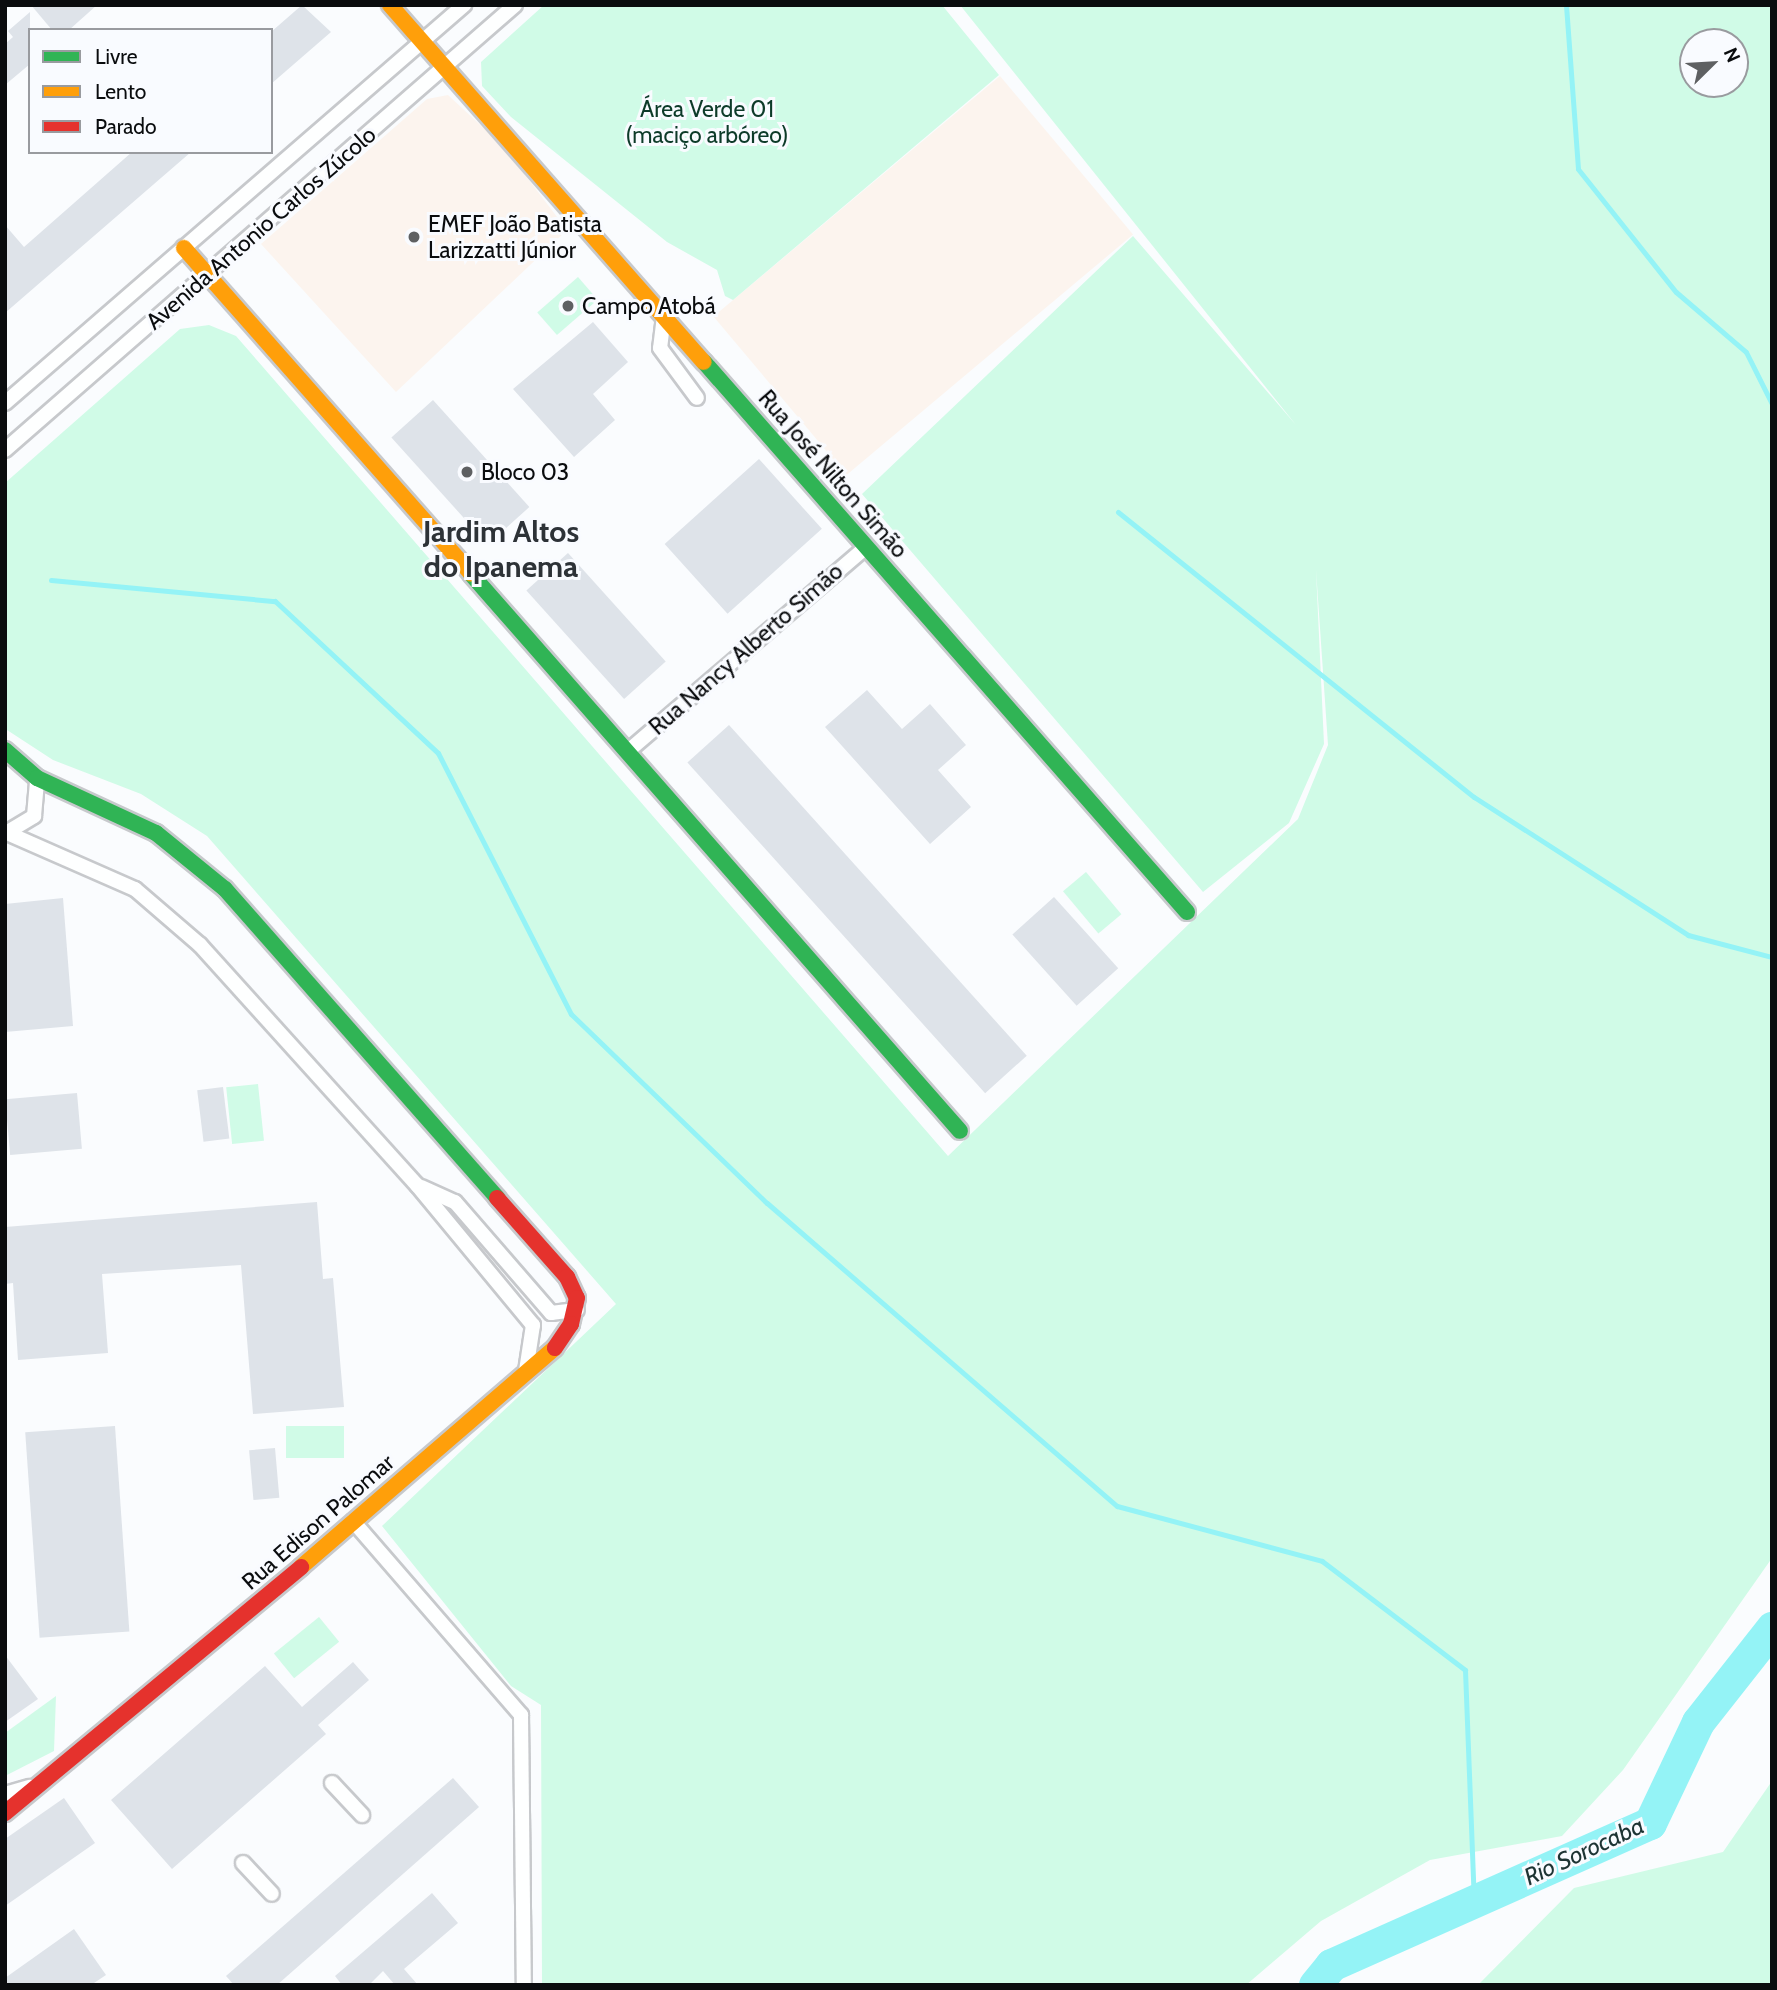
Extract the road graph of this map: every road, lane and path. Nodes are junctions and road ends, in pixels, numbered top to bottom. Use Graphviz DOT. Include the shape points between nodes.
graph roads {
  1 [pos="390,5"];
  2 [pos="464,5"];
  3 [pos="515,5"];
  4 [pos="422,41"];
  5 [pos="445,67"];
  6 [pos="184,248"];
  7 [pos="208,275"];
  8 [pos="663,316"];
  9 [pos="84,335"];
  10 [pos="697,398"];
  11 [pos="5,403"];
  12 [pos="5,413"];
  13 [pos="5,450"];
  14 [pos="866,547"];
  15 [pos="5,750"];
  16 [pos="627,752"];
  17 [pos="37,778"];
  18 [pos="6,833"];
  19 [pos="1187,912"];
  20 [pos="960,1131"];
  21 [pos="417,1185"];
  22 [pos="577,1310"];
  23 [pos="525,1373"];
  24 [pos="353,1521"];
  25 [pos="76,1759"];
  26 [pos="332,1783"];
  27 [pos="5,1794"];
  28 [pos="5,1813"];
  29 [pos="362,1815"];
  30 [pos="243,1863"];
  31 [pos="272,1894"];
  32 [pos="524,1985"];
  1 -- 4 [label="street, Rua José Nilton Simão"];
  2 -- 4 [label="street, Avenida Antonio Carlos Zúcolo"];
  3 -- 5 [label="street, Avenida Antonio Carlos Zúcolo"];
  4 -- 5 [label="street, Rua José Nilton Simão"];
  4 -- 6 [label="street, Avenida Antonio Carlos Zúcolo"];
  5 -- 7 [label="street, Avenida Antonio Carlos Zúcolo"];
  5 -- 8 [label="street, Rua José Nilton Simão"];
  6 -- 7 [label="street"];
  6 -- 9 [label="street, Avenida Antonio Carlos Zúcolo"];
  7 -- 13 [label="street, Avenida Antonio Carlos Zúcolo"];
  7 -- 16 [label="street"];
  8 -- 10 [label="street" via="660,348"];
  8 -- 14 [label="street, Rua José Nilton Simão"];
  9 -- 11 [label="street, Avenida Antonio Carlos Zúcolo"];
  9 -- 12 [label="street, Avenida Antonio Carlos Zúcolo" via="78,351"];
  14 -- 16 [label="street, Rua Nancy Alberto Simão"];
  14 -- 19 [label="street, Rua José Nilton Simão"];
  15 -- 17 [label="street"];
  16 -- 20 [label="street"];
  17 -- 18 [label="street" via="34,816"];
  17 -- 22 [label="street" via="156,833 225,889 567,1277"];
  18 -- 21 [label="street" via="93,867 152,902"];
  21 -- 22 [label="street" via="455,1202 551,1313"];
  21 -- 23 [label="street" via="533,1325"];
  22 -- 23 [label="street, Rua Edison Palomar" via="556,1347"];
  23 -- 24 [label="street, Rua Edison Palomar"];
  24 -- 25 [label="street, Rua Edison Palomar"];
  24 -- 32 [label="street" via="521,1715"];
  25 -- 27 [label="street"];
  25 -- 28 [label="street, Rua Edison Palomar"];
  26 -- 29 [label="street"];
  30 -- 31 [label="street"];
}
